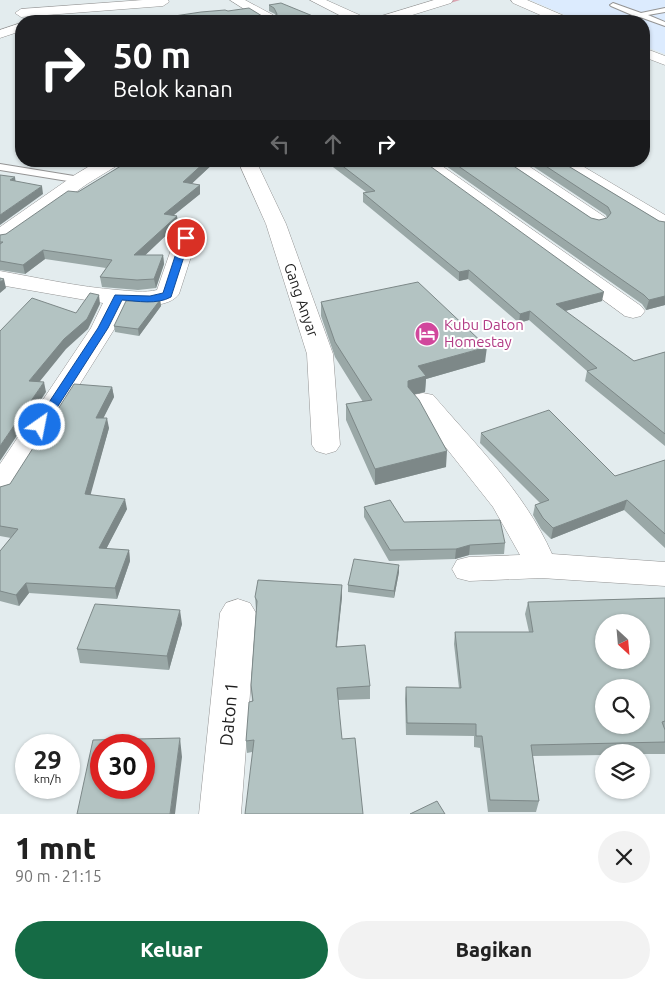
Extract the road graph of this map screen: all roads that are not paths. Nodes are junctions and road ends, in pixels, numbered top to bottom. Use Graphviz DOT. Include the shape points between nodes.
graph roads {
  1 [pos="236,0"];
  2 [pos="316,0"];
  3 [pos="447,0"];
  4 [pos="517,0"];
  5 [pos="163,2"];
  6 [pos="613,5"];
  7 [pos="665,10"];
  8 [pos="21,11"];
  9 [pos="263,15"];
  10 [pos="348,15"];
  11 [pos="399,15"];
  12 [pos="551,15"];
  13 [pos="640,15"];
  14 [pos="650,19"];
  15 [pos="665,24"];
  16 [pos="15,29"];
  17 [pos="0,34"];
  18 [pos="650,54"];
  19 [pos="664,59"];
  20 [pos="0,167"];
  21 [pos="102,167"];
  22 [pos="250,167"];
  23 [pos="431,167"];
  24 [pos="517,167"];
  25 [pos="571,167"];
  26 [pos="80,180"];
  27 [pos="598,221"];
  28 [pos="665,224"];
  29 [pos="0,237"];
  30 [pos="186,238"];
  31 [pos="0,278"];
  32 [pos="118,297"];
  33 [pos="633,311"];
  34 [pos="423,401"];
  35 [pos="326,445"];
  36 [pos="0,486"];
  37 [pos="541,566"];
  38 [pos="469,569"];
  39 [pos="665,574"];
  40 [pos="238,613"];
  41 [pos="220,814"];
  1 -- 9 [label="street"];
  2 -- 10 [label="street"];
  3 -- 11 [label="street"];
  4 -- 12 [label="street"];
  5 -- 8 [label="street"];
  6 -- 13 [label="lane"];
  7 -- 13 [label="lane"];
  14 -- 15 [label="lane"];
  16 -- 17 [label="street"];
  18 -- 19 [label="street"];
  20 -- 26 [label="lane"];
  21 -- 26 [label="street"];
  22 -- 35 [label="street, Gang Anyar" via="276,224 320,354"];
  23 -- 33 [label="street"];
  24 -- 27 [label="street"];
  25 -- 28 [label="street"];
  26 -- 29 [label="street"];
  30 -- 32 [label="street" via="167,294 150,299"];
  31 -- 32 [label="street"];
  32 -- 36 [label="street" via="103,328"];
  34 -- 37 [label="street" via="506,502"];
  37 -- 38 [label="street"];
  37 -- 39 [label="street"];
  40 -- 41 [label="street, Daton 1"];
}
